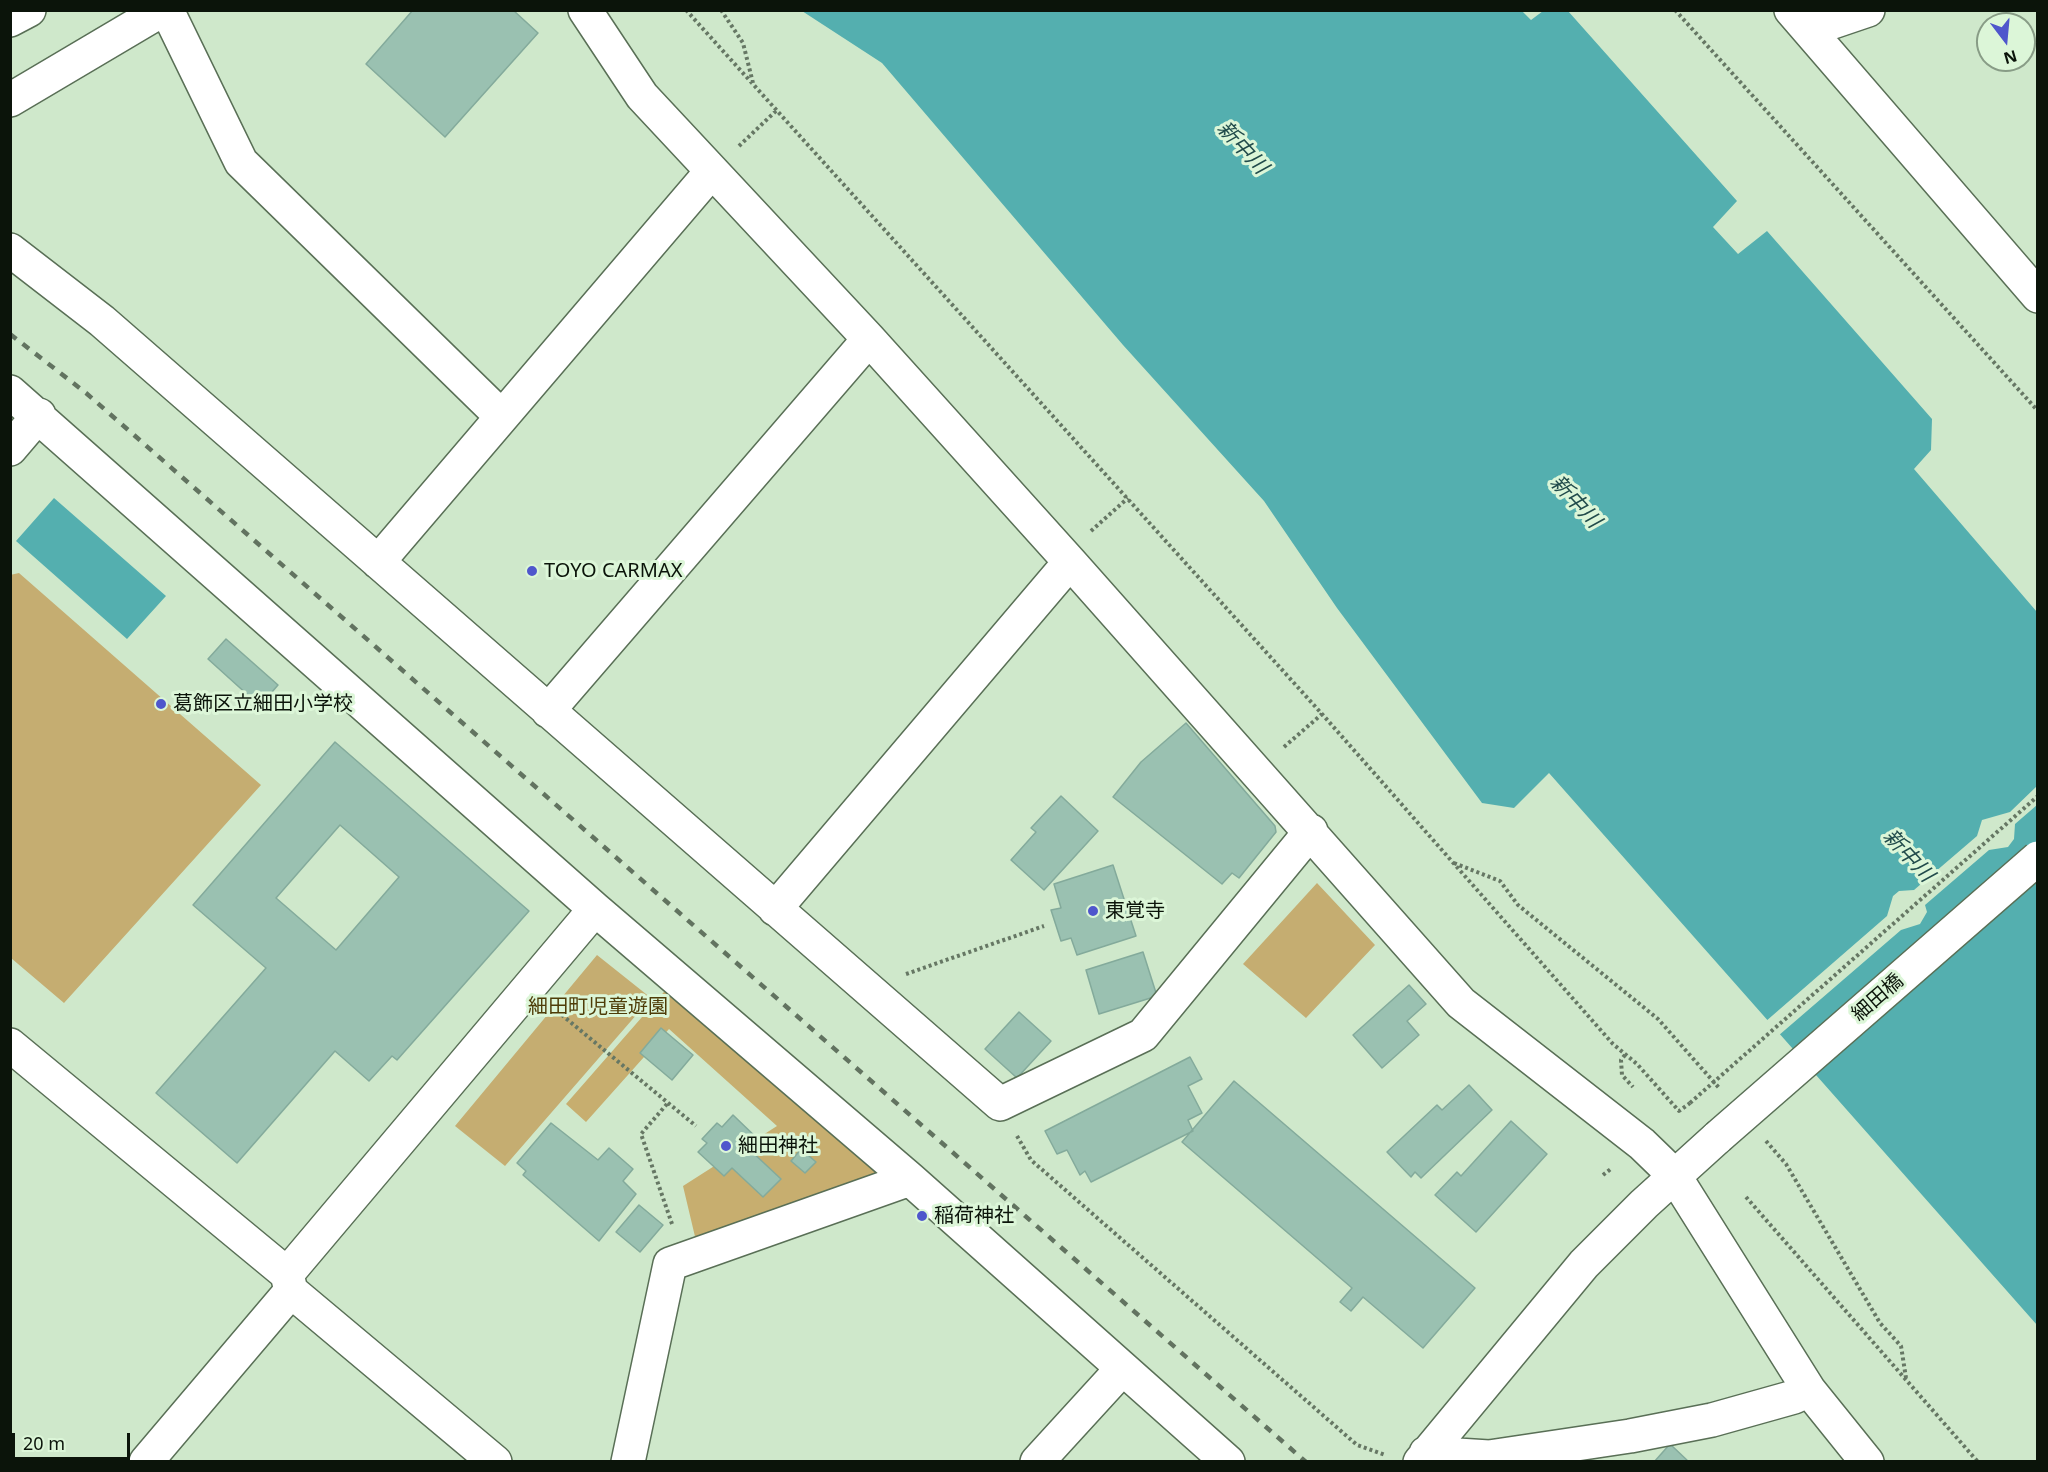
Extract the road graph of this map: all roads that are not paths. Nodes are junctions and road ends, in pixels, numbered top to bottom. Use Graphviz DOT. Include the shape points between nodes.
graph roads {
  1 [pos="28,10"];
  2 [pos="162,10"];
  3 [pos="167,10"];
  4 [pos="585,10"];
  5 [pos="1868,10"];
  6 [pos="10,20"];
  7 [pos="1800,20"];
  8 [pos="10,100"];
  9 [pos="722,162"];
  10 [pos="10,250"];
  11 [pos="2037,296"];
  12 [pos="868,339"];
  13 [pos="10,392"];
  14 [pos="39,415"];
  15 [pos="502,417"];
  16 [pos="10,449"];
  17 [pos="1076,550"];
  18 [pos="378,562"];
  19 [pos="548,711"];
  20 [pos="1311,831"];
  21 [pos="2037,858"];
  22 [pos="595,909"];
  23 [pos="775,909"];
  24 [pos="10,1045"];
  25 [pos="1674,1175"];
  26 [pos="910,1179"];
  27 [pos="289,1282"];
  28 [pos="1122,1369"];
  29 [pos="1809,1390"];
  30 [pos="1580,1452"];
  31 [pos="1413,1457"];
  32 [pos="146,1461"];
  33 [pos="495,1461"];
  34 [pos="628,1461"];
  35 [pos="1037,1461"];
  36 [pos="1228,1461"];
  37 [pos="1867,1461"];
  1 -- 6 [label="street"];
  2 -- 8 [label="street"];
  3 -- 15 [label="street" via="241,162"];
  4 -- 9 [label="street" via="642,96"];
  5 -- 7 [label="street"];
  7 -- 11 [label="street"];
  9 -- 12 [label="street"];
  9 -- 15 [label="street"];
  10 -- 18 [label="street" via="102,321"];
  12 -- 17 [label="street"];
  12 -- 19 [label="street"];
  13 -- 14 [label="street"];
  14 -- 16 [label="street"];
  14 -- 22 [label="street"];
  15 -- 18 [label="street"];
  17 -- 20 [label="street"];
  17 -- 23 [label="street"];
  18 -- 19 [label="street"];
  19 -- 23 [label="street"];
  20 -- 23 [label="street" via="1143,1035 1000,1104"];
  20 -- 25 [label="street" via="1461,1003 1642,1144"];
  21 -- 25 [label="street, 細田橋, bridge"];
  22 -- 26 [label="street"];
  22 -- 27 [label="street"];
  24 -- 27 [label="street"];
  25 -- 29 [label="street"];
  25 -- 31 [label="street, 細田橋" via="1584,1264"];
  26 -- 28 [label="street"];
  26 -- 34 [label="street" via="670,1264"];
  27 -- 32 [label="street"];
  27 -- 33 [label="street"];
  28 -- 35 [label="street"];
  28 -- 36 [label="street"];
  29 -- 30 [label="street" via="1712,1420"];
  29 -- 37 [label="street"];
  30 -- 31 [label="street"];
}
